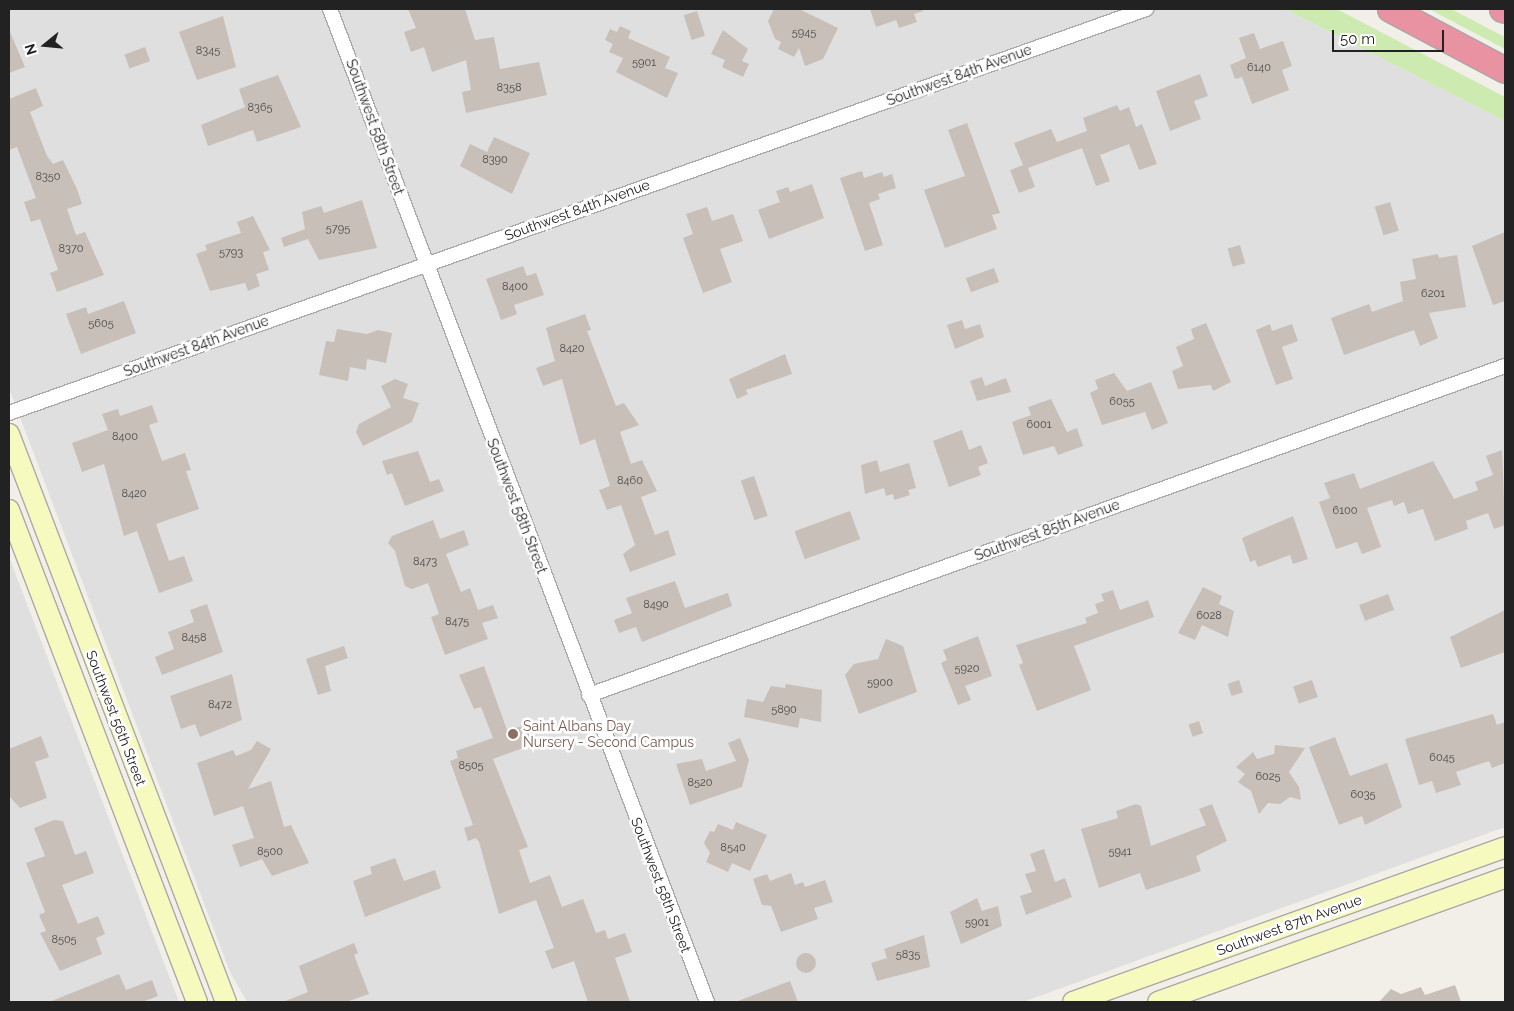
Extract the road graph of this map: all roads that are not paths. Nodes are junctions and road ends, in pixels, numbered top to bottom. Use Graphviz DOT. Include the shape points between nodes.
graph roads {
  1 [pos="330,9"];
  2 [pos="1146,9"];
  3 [pos="1390,9"];
  4 [pos="1505,70"];
  5 [pos="426,264"];
  6 [pos="1505,366"];
  7 [pos="9,413"];
  8 [pos="9,434"];
  9 [pos="9,510"];
  10 [pos="589,695"];
  11 [pos="136,770"];
  12 [pos="111,780"];
  13 [pos="1505,848"];
  14 [pos="1505,878"];
  15 [pos="1310,917"];
  16 [pos="1319,944"];
  17 [pos="1178,965"];
  18 [pos="1187,992"];
  19 [pos="1114,996"];
  20 [pos="197,1002"];
  21 [pos="226,1002"];
  22 [pos="707,1002"];
  23 [pos="1074,1002"];
  24 [pos="1158,1002"];
  1 -- 5 [label="street, Southwest 58th Street"];
  2 -- 5 [label="street, Southwest 84th Avenue"];
  3 -- 4 [label="highway"];
  5 -- 7 [label="street, Southwest 84th Avenue"];
  5 -- 10 [label="street, Southwest 58th Street"];
  6 -- 10 [label="street, Southwest 85th Avenue"];
  8 -- 11 [label="main road, Southwest 56th Street"];
  9 -- 12 [label="main road, Southwest 56th Street"];
  10 -- 22 [label="street, Southwest 58th Street"];
  11 -- 12 [label="main road"];
  11 -- 21 [label="main road, Southwest 56th Street"];
  12 -- 20 [label="main road, Southwest 56th Street"];
  13 -- 15 [label="main road, Southwest 87th Avenue"];
  14 -- 16 [label="main road, Southwest 87th Avenue"];
  15 -- 16 [label="main road"];
  15 -- 17 [label="main road, Southwest 87th Avenue"];
  16 -- 18 [label="main road, Southwest 87th Avenue"];
  17 -- 18 [label="main road"];
  17 -- 19 [label="main road, Southwest 87th Avenue"];
  18 -- 24 [label="main road, Southwest 87th Avenue"];
  19 -- 23 [label="main road, Southwest 87th Avenue"];
}
